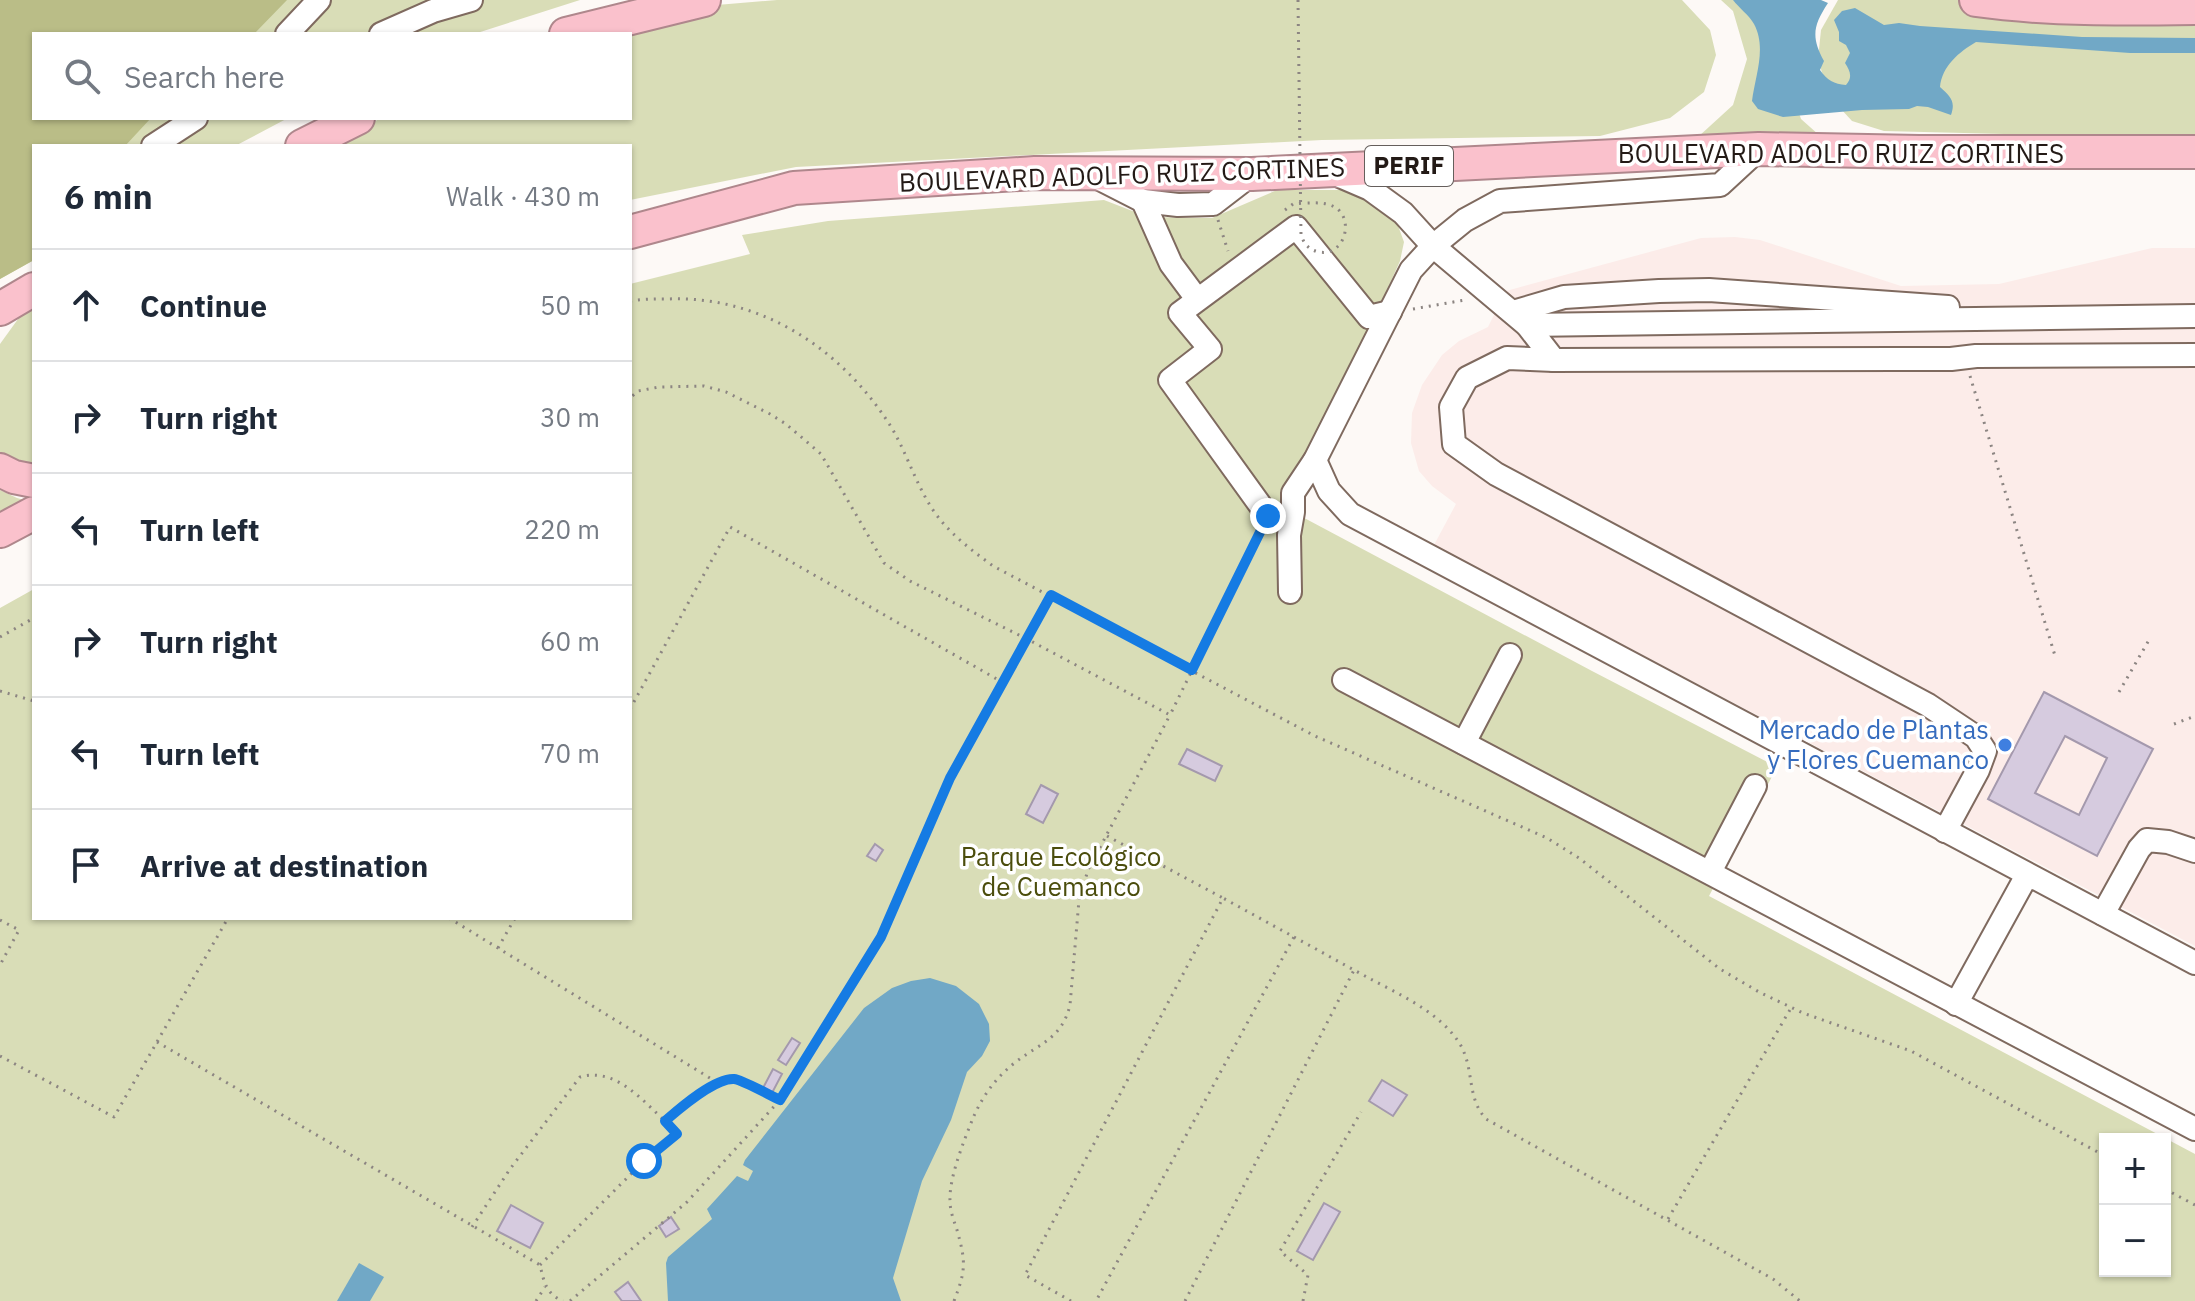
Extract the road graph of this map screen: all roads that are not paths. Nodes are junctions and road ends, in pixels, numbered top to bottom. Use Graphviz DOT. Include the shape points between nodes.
graph roads {
  1 [pos="319,0"];
  2 [pos="471,0"];
  3 [pos="704,0"];
  4 [pos="1976,0"];
  5 [pos="2195,8"];
  6 [pos="289,32"];
  7 [pos="386,32"];
  8 [pos="574,32"];
  9 [pos="196,120"];
  10 [pos="354,120"];
  11 [pos="156,144"];
  12 [pos="306,144"];
  13 [pos="1759,149"];
  14 [pos="2195,152"];
  15 [pos="1325,170"];
  16 [pos="1090,174"];
  17 [pos="1252,174"];
  18 [pos="1143,201"];
  19 [pos="632,231"];
  20 [pos="1433,246"];
  21 [pos="1659,291"];
  22 [pos="1729,291"];
  23 [pos="1197,299"];
  24 [pos="1390,312"];
  25 [pos="2195,316"];
  26 [pos="1520,319"];
  27 [pos="1987,319"];
  28 [pos="1728,323"];
  29 [pos="1658,324"];
  30 [pos="2195,355"];
  31 [pos="1554,360"];
  32 [pos="1315,460"];
  33 [pos="0,470"];
  34 [pos="32,481"];
  35 [pos="32,514"];
  36 [pos="1268,516"];
  37 [pos="0,531"];
  38 [pos="1290,592"];
  39 [pos="1510,655"];
  40 [pos="1344,680"];
  41 [pos="1464,743"];
  42 [pos="1755,786"];
  43 [pos="1945,831"];
  44 [pos="2195,851"];
  45 [pos="1710,872"];
  46 [pos="2027,875"];
  47 [pos="2103,914"];
  48 [pos="2195,963"];
  49 [pos="1956,1004"];
  50 [pos="2195,1129"];
  1 -- 6 [label="street"];
  2 -- 7 [label="street"];
  3 -- 8 [label="highway"];
  4 -- 5 [label="highway"];
  9 -- 11 [label="street"];
  10 -- 12 [label="highway"];
  13 -- 14 [label="highway, BOULEVARD ADOLFO RUIZ CORTINES / PERIF"];
  13 -- 15 [label="highway, BOULEVARD ADOLFO RUIZ CORTINES / PERIF"];
  13 -- 20 [label="street" via="1720,185 1500,201"];
  15 -- 17 [label="highway, BOULEVARD ADOLFO RUIZ CORTINES / PERIF"];
  15 -- 20 [label="street" via="1370,189 1403,213"];
  16 -- 17 [label="highway, BOULEVARD ADOLFO RUIZ CORTINES / PERIF"];
  16 -- 18 [label="street"];
  16 -- 19 [label="highway, BOULEVARD ADOLFO RUIZ CORTINES / PERIF" via="794,188"];
  17 -- 18 [label="street" via="1213,204"];
  18 -- 23 [label="street" via="1171,264"];
  20 -- 24 [label="street" via="1411,270"];
  20 -- 26 [label="street"];
  21 -- 22 [label="street"];
  21 -- 26 [label="street" via="1564,297"];
  21 -- 29 [label="street"];
  22 -- 27 [label="street" via="1953,307"];
  22 -- 28 [label="street"];
  23 -- 24 [label="street" via="1296,227 1369,317"];
  23 -- 36 [label="street" via="1180,313 1210,349 1170,380"];
  24 -- 32 [label="street"];
  25 -- 27 [label="street"];
  26 -- 29 [label="street"];
  26 -- 31 [label="street"];
  27 -- 28 [label="street"];
  28 -- 29 [label="street"];
  30 -- 31 [label="street"];
  31 -- 43 [label="street" via="1507,358 1467,378 1451,407 1454,444 1496,474 1928,705 1976,737 1985,751"];
  32 -- 38 [label="street" via="1293,493"];
  32 -- 43 [label="street" via="1329,491 1350,514"];
  33 -- 34 [label="highway"];
  35 -- 37 [label="highway"];
  39 -- 41 [label="street"];
  40 -- 41 [label="street"];
  41 -- 45 [label="street"];
  42 -- 45 [label="street"];
  43 -- 46 [label="street"];
  44 -- 47 [label="street" via="2147,840"];
  45 -- 49 [label="street"];
  46 -- 47 [label="street"];
  46 -- 49 [label="street"];
  47 -- 48 [label="street"];
  49 -- 50 [label="street"];
}
